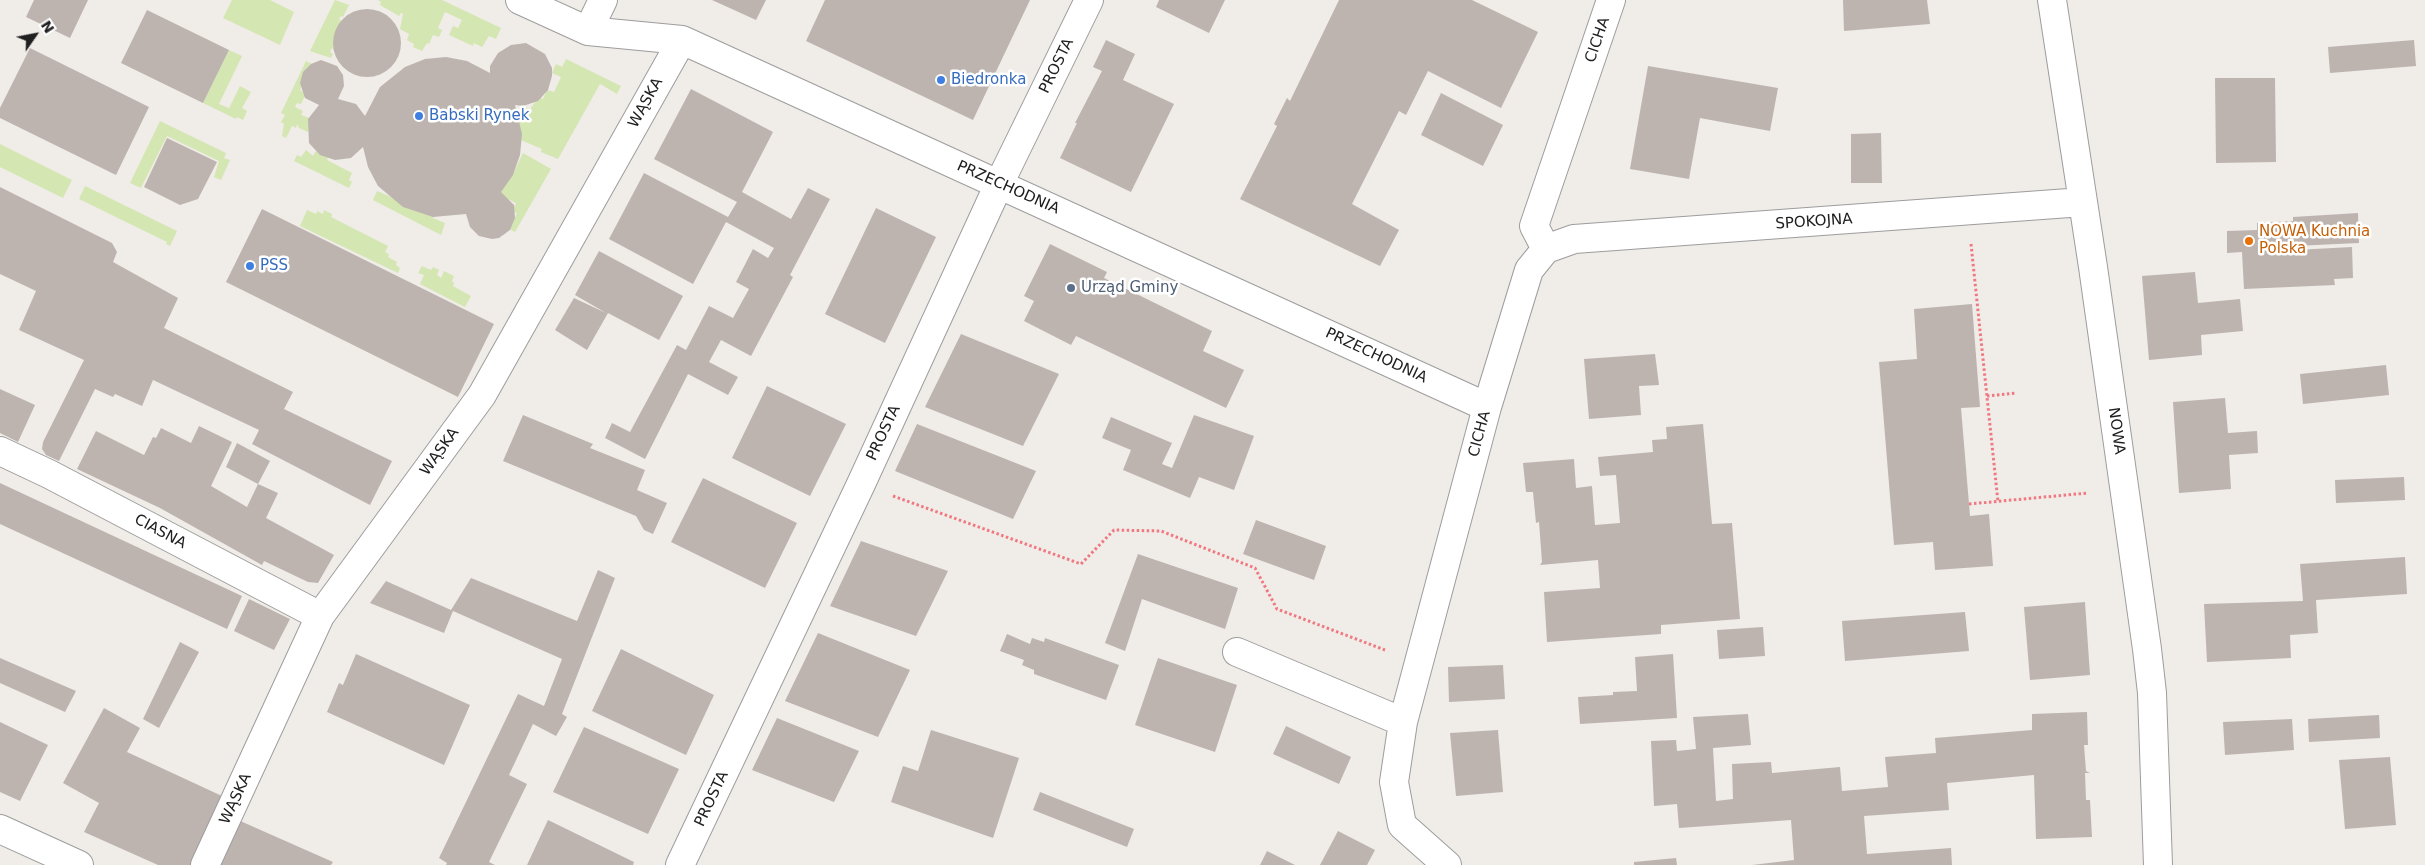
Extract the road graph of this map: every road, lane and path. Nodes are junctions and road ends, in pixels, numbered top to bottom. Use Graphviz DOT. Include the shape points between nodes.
graph roads {
  1 [pos="520,0"];
  2 [pos="603,0"];
  3 [pos="1089,0"];
  4 [pos="1611,0"];
  5 [pos="2052,0"];
  6 [pos="588,32"];
  7 [pos="682,40"];
  8 [pos="999,184"];
  9 [pos="2083,202"];
  10 [pos="1967,212"];
  11 [pos="1546,249"];
  12 [pos="2016,393"];
  13 [pos="1987,396"];
  14 [pos="1487,407"];
  15 [pos="0,451"];
  16 [pos="861,484"];
  17 [pos="2088,493"];
  18 [pos="1998,502"];
  19 [pos="1969,504"];
  20 [pos="320,616"];
  21 [pos="1237,652"];
  22 [pos="1419,662"];
  23 [pos="1402,722"];
  24 [pos="0,829"];
  25 [pos="79,865"];
  26 [pos="205,865"];
  27 [pos="680,865"];
  28 [pos="1446,865"];
  29 [pos="2158,865"];
  1 -- 6 [label="street, PRZECHODNIA"];
  2 -- 6 [label="street"];
  3 -- 8 [label="street, PROSTA"];
  4 -- 11 [label="street, CICHA" via="1534,226"];
  5 -- 9 [label="street, NOWA"];
  6 -- 7 [label="street, PRZECHODNIA"];
  7 -- 8 [label="street, PRZECHODNIA"];
  7 -- 20 [label="street, WĄSKA" via="482,396"];
  8 -- 14 [label="street, PRZECHODNIA"];
  8 -- 16 [label="street, PROSTA"];
  9 -- 10 [label="street, SPOKOJNA"];
  9 -- 29 [label="street, NOWA" via="2152,693"];
  10 -- 11 [label="street, SPOKOJNA" via="1574,239"];
  10 -- 13 [label="path"];
  11 -- 14 [label="street, CICHA" via="1529,270"];
  12 -- 13 [label="path"];
  13 -- 18 [label="path"];
  14 -- 22 [label="street, CICHA"];
  15 -- 20 [label="street, CIASNA"];
  16 -- 22 [label="path" via="1082,564 1114,530 1161,531 1254,568 1276,609"];
  16 -- 27 [label="street, PROSTA"];
  17 -- 18 [label="path"];
  18 -- 19 [label="path"];
  20 -- 26 [label="street, WĄSKA"];
  21 -- 23 [label="street"];
  22 -- 23 [label="street, CICHA"];
  23 -- 28 [label="street, CICHA" via="1394,782 1402,825"];
  24 -- 25 [label="street"];
}
